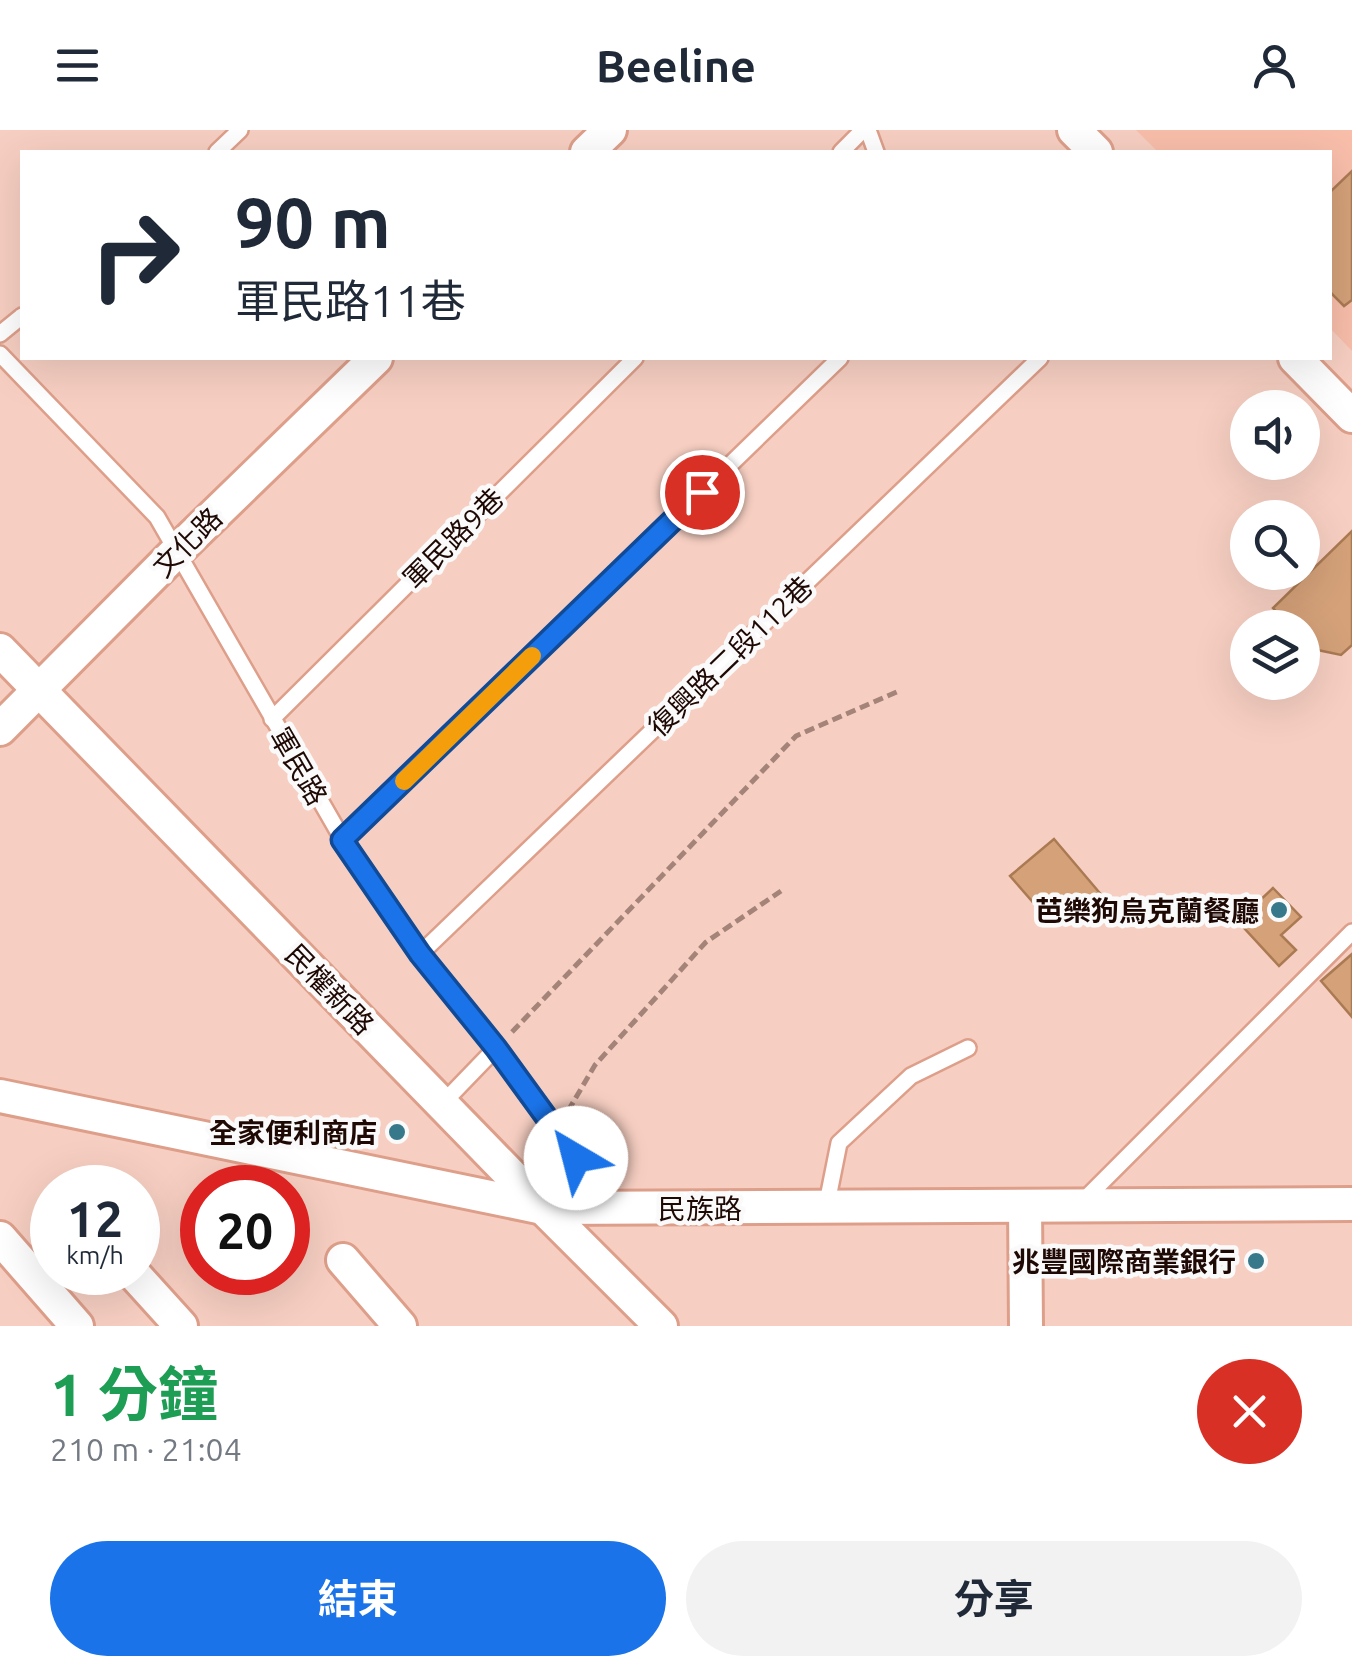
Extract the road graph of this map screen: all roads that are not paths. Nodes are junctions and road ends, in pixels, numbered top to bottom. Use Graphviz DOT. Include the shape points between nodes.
graph roads {
  1 [pos="240,130"];
  2 [pos="610,130"];
  3 [pos="866,130"];
  4 [pos="1074,130"];
  5 [pos="220,150"];
  6 [pos="589,150"];
  7 [pos="843,150"];
  8 [pos="1094,150"];
  9 [pos="20,318"];
  10 [pos="0,334"];
  11 [pos="0,354"];
  12 [pos="374,360"];
  13 [pos="633,360"];
  14 [pos="838,360"];
  15 [pos="1038,360"];
  16 [pos="1298,360"];
  17 [pos="1352,416"];
  18 [pos="177,551"];
  19 [pos="0,650"];
  20 [pos="40,690"];
  21 [pos="272,719"];
  22 [pos="0,729"];
  23 [pos="342,840"];
  24 [pos="1352,932"];
  25 [pos="420,954"];
  26 [pos="496,1048"];
  27 [pos="968,1048"];
  28 [pos="0,1096"];
  29 [pos="442,1104"];
  30 [pos="1352,1204"];
  31 [pos="1080,1205"];
  32 [pos="1025,1206"];
  33 [pos="542,1208"];
  34 [pos="826,1208"];
  35 [pos="0,1238"];
  36 [pos="343,1260"];
  37 [pos="154,1295"];
  38 [pos="77,1326"];
  39 [pos="181,1326"];
  40 [pos="400,1326"];
  41 [pos="661,1326"];
  42 [pos="1026,1326"];
  1 -- 5 [label="lane"];
  2 -- 6 [label="street"];
  3 -- 7 [label="lane"];
  4 -- 8 [label="street"];
  9 -- 10 [label="lane"];
  11 -- 18 [label="lane, 軍民路" via="157,517"];
  12 -- 18 [label="street, 文化路"];
  13 -- 21 [label="lane, 軍民路9巷"];
  14 -- 23 [label="lane"];
  15 -- 25 [label="lane, 復興路二段112巷"];
  16 -- 17 [label="street"];
  18 -- 20 [label="street, 文化路"];
  18 -- 21 [label="lane, 軍民路"];
  19 -- 20 [label="street, 民權新路"];
  20 -- 22 [label="street, 文化路"];
  20 -- 29 [label="street, 民權新路"];
  21 -- 23 [label="lane, 軍民路"];
  23 -- 25 [label="lane, 軍民路"];
  24 -- 31 [label="lane"];
  25 -- 26 [label="lane, 軍民路"];
  26 -- 29 [label="lane"];
  26 -- 33 [label="lane, 軍民路" via="596,1185"];
  27 -- 34 [label="lane" via="912,1076 838,1143"];
  28 -- 33 [label="street, 民族路"];
  29 -- 33 [label="street, 民權新路"];
  30 -- 31 [label="street, 民族路"];
  31 -- 32 [label="street, 民族路"];
  32 -- 34 [label="street, 民族路"];
  32 -- 42 [label="street"];
  33 -- 34 [label="street, 民族路"];
  33 -- 41 [label="street, 民權新路"];
  35 -- 38 [label="street"];
  36 -- 40 [label="street"];
  37 -- 39 [label="street"];
}
